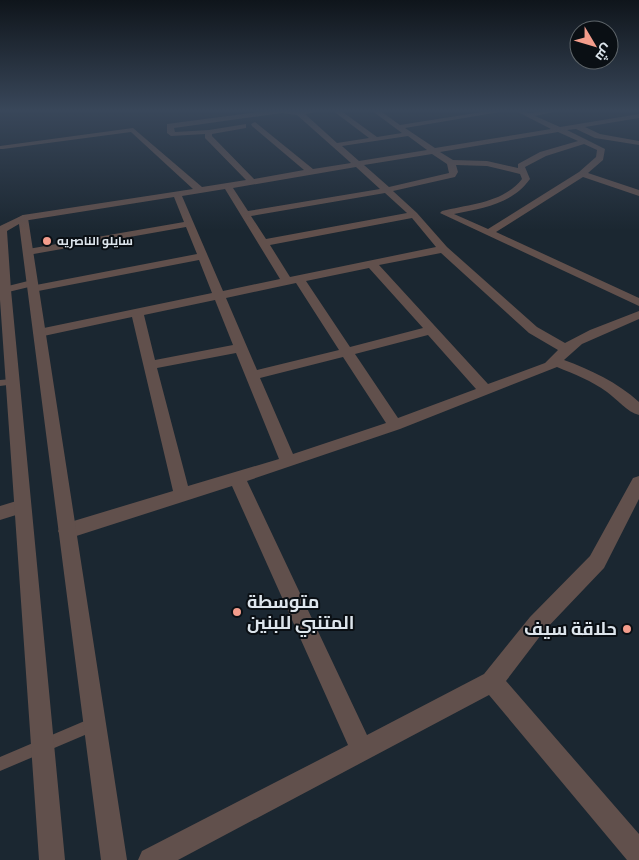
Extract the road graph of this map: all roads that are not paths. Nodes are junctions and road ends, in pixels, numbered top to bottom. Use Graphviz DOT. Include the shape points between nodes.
graph roads {
  1 [pos="155,150"];
  2 [pos="222,150"];
  3 [pos="285,150"];
  4 [pos="342,150"];
  5 [pos="439,150"];
  6 [pos="553,150"];
  7 [pos="601,150"];
  8 [pos="434,151"];
  9 [pos="451,163"];
  10 [pos="358,165"];
  11 [pos="311,172"];
  12 [pos="522,172"];
  13 [pos="582,174"];
  14 [pos="252,182"];
  15 [pos="228,186"];
  16 [pos="200,190"];
  17 [pos="387,190"];
  18 [pos="177,194"];
  19 [pos="639,194"];
  20 [pos="246,214"];
  21 [pos="414,215"];
  22 [pos="23,218"];
  23 [pos="189,224"];
  24 [pos="488,233"];
  25 [pos="263,243"];
  26 [pos="443,249"];
  27 [pos="28,252"];
  28 [pos="202,256"];
  29 [pos="372,264"];
  30 [pos="293,280"];
  31 [pos="33,286"];
  32 [pos="2,291"];
  33 [pos="218,296"];
  34 [pos="636,296"];
  35 [pos="137,312"];
  36 [pos="639,315"];
  37 [pos="431,330"];
  38 [pos="39,333"];
  39 [pos="240,348"];
  40 [pos="346,352"];
  41 [pos="561,356"];
  42 [pos="150,364"];
  43 [pos="252,376"];
  44 [pos="6,383"];
  45 [pos="485,390"];
  46 [pos="639,410"];
  47 [pos="394,426"];
  48 [pos="288,462"];
  49 [pos="237,478"];
  50 [pos="639,483"];
  51 [pos="182,495"];
  52 [pos="23,506"];
  53 [pos="0,513"];
  54 [pos="67,531"];
  55 [pos="492,682"];
  56 [pos="94,724"];
  57 [pos="43,746"];
  58 [pos="362,750"];
  59 [pos="0,764"];
  60 [pos="639,854"];
  61 [pos="52,860"];
  62 [pos="114,860"];
  63 [pos="151,860"];
  1 -- 16 [label="street"];
  2 -- 14 [label="street"];
  3 -- 11 [label="street"];
  4 -- 10 [label="street"];
  5 -- 8 [label="street"];
  6 -- 12 [label="street" via="521,166"];
  7 -- 13 [label="street" via="600,158"];
  8 -- 9 [label="street"];
  8 -- 10 [label="street"];
  9 -- 12 [label="street" via="492,162"];
  9 -- 17 [label="street" via="454,172 447,178"];
  10 -- 11 [label="street"];
  10 -- 17 [label="street"];
  11 -- 14 [label="street"];
  12 -- 24 [label="street" via="526,178 515,191 498,200 445,213"];
  13 -- 19 [label="street"];
  13 -- 24 [label="street"];
  14 -- 15 [label="street"];
  15 -- 16 [label="street"];
  15 -- 20 [label="street"];
  16 -- 18 [label="street"];
  17 -- 20 [label="street"];
  17 -- 21 [label="street"];
  18 -- 22 [label="street"];
  18 -- 23 [label="street"];
  20 -- 25 [label="street"];
  21 -- 25 [label="street"];
  21 -- 26 [label="street"];
  22 -- 27 [label="street"];
  22 -- 32 [label="street" via="2,230"];
  23 -- 27 [label="street"];
  23 -- 28 [label="street"];
  24 -- 34 [label="street"];
  25 -- 30 [label="street"];
  26 -- 29 [label="street"];
  26 -- 41 [label="street"];
  27 -- 31 [label="street"];
  28 -- 31 [label="street"];
  28 -- 33 [label="street"];
  29 -- 30 [label="street"];
  29 -- 37 [label="street"];
  30 -- 33 [label="street"];
  30 -- 40 [label="street"];
  31 -- 32 [label="street"];
  31 -- 38 [label="street"];
  32 -- 44 [label="street"];
  33 -- 35 [label="street"];
  33 -- 39 [label="street"];
  35 -- 38 [label="street"];
  35 -- 42 [label="street"];
  36 -- 41 [label="street" via="577,342"];
  37 -- 40 [label="street"];
  37 -- 45 [label="street"];
  38 -- 54 [label="street"];
  39 -- 42 [label="street"];
  39 -- 43 [label="street"];
  40 -- 43 [label="street"];
  40 -- 47 [label="street"];
  41 -- 45 [label="street" via="540,370"];
  41 -- 46 [label="street" via="606,383"];
  42 -- 51 [label="street"];
  43 -- 48 [label="street"];
  44 -- 52 [label="street"];
  45 -- 47 [label="street"];
  47 -- 48 [label="street"];
  48 -- 49 [label="street"];
  49 -- 51 [label="street"];
  49 -- 58 [label="street"];
  50 -- 55 [label="street" via="597,562 537,624"];
  51 -- 54 [label="street"];
  52 -- 53 [label="street"];
  52 -- 57 [label="street"];
  54 -- 56 [label="street"];
  55 -- 58 [label="street"];
  55 -- 60 [label="street"];
  56 -- 57 [label="lane"];
  56 -- 62 [label="street"];
  57 -- 59 [label="lane"];
  57 -- 61 [label="street"];
  58 -- 63 [label="street"];
}
